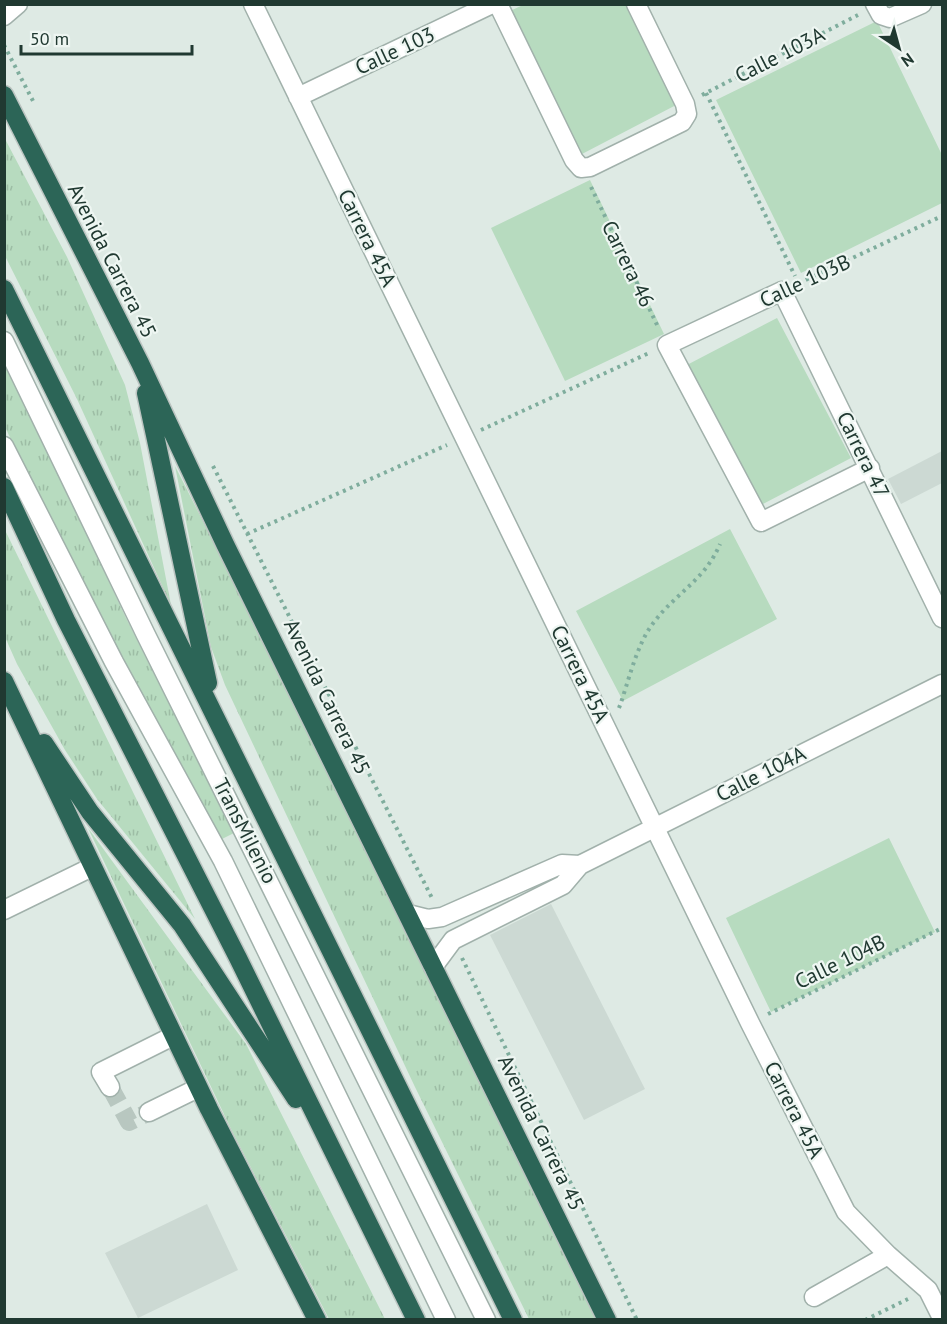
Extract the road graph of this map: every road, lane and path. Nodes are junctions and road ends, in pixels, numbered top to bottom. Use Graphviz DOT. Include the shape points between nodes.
graph roads {
  1 [pos="18,4"];
  2 [pos="253,4"];
  3 [pos="492,4"];
  4 [pos="498,4"];
  5 [pos="636,4"];
  6 [pos="922,4"];
  7 [pos="875,5"];
  8 [pos="4,16"];
  9 [pos="4,45"];
  10 [pos="706,93"];
  11 [pos="4,95"];
  12 [pos="298,97"];
  13 [pos="36,109"];
  14 [pos="686,109"];
  15 [pos="581,168"];
  16 [pos="942,216"];
  17 [pos="790,287"];
  18 [pos="4,289"];
  19 [pos="4,341"];
  20 [pos="667,345"];
  21 [pos="140,363"];
  22 [pos="4,446"];
  23 [pos="210,460"];
  24 [pos="870,468"];
  25 [pos="4,487"];
  26 [pos="720,544"];
  27 [pos="942,618"];
  28 [pos="942,684"];
  29 [pos="6,685"];
  30 [pos="619,710"];
  31 [pos="214,711"];
  32 [pos="655,828"];
  33 [pos="580,865"];
  34 [pos="92,867"];
  35 [pos="4,910"];
  36 [pos="408,914"];
  37 [pos="442,917"];
  38 [pos="942,928"];
  39 [pos="453,940"];
  40 [pos="433,967"];
  41 [pos="750,1023"];
  42 [pos="173,1036"];
  43 [pos="110,1087"];
  44 [pos="198,1088"];
  45 [pos="149,1112"];
  46 [pos="334,1155"];
  47 [pos="888,1255"];
  48 [pos="935,1286"];
  49 [pos="814,1297"];
  50 [pos="942,1318"];
  51 [pos="317,1320"];
  52 [pos="416,1320"];
  53 [pos="446,1320"];
  54 [pos="486,1320"];
  55 [pos="513,1320"];
  56 [pos="607,1320"];
  57 [pos="637,1320"];
  58 [pos="865,1320"];
  1 -- 8 [label="street"];
  2 -- 12 [label="street, Carrera 45A"];
  3 -- 12 [label="street, Calle 103"];
  4 -- 15 [label="street"];
  5 -- 14 [label="street"];
  6 -- 7 [label="street" via="891,18 881,15"];
  7 -- 10 [label="path, Calle 103A"];
  9 -- 13 [label="path"];
  10 -- 14 [label="path, Calle 103A"];
  10 -- 17 [label="path"];
  11 -- 21 [label="highway, Avenida Carrera 45"];
  12 -- 32 [label="street, Carrera 45A"];
  14 -- 15 [label="street" via="682,122"];
  15 -- 20 [label="path, Carrera 46"];
  16 -- 17 [label="path, Calle 103B"];
  17 -- 20 [label="street, Calle 103B"];
  17 -- 24 [label="street, Carrera 47"];
  18 -- 31 [label="highway"];
  19 -- 54 [label="street, TransMilenio"];
  20 -- 24 [label="street" via="761,522"];
  21 -- 31 [label="highway"];
  21 -- 36 [label="highway, Avenida Carrera 45"];
  22 -- 53 [label="street, TransMilenio" via="114,662 223,861"];
  23 -- 37 [label="path"];
  24 -- 27 [label="street, Carrera 47"];
  25 -- 46 [label="highway" via="66,620"];
  26 -- 30 [label="path" via="704,573 650,628"];
  28 -- 32 [label="street, Calle 104A"];
  29 -- 34 [label="highway"];
  29 -- 46 [label="highway" via="90,812 182,925"];
  31 -- 55 [label="highway"];
  32 -- 33 [label="street, Calle 104A"];
  32 -- 41 [label="street, Carrera 45A"];
  33 -- 37 [label="street, Calle 104A" via="562,864"];
  33 -- 39 [label="street, Calle 104A" via="563,885"];
  34 -- 35 [label="street"];
  34 -- 42 [label="highway"];
  36 -- 37 [label="street, Calle 104A" via="428,919"];
  36 -- 40 [label="highway, Avenida Carrera 45"];
  38 -- 41 [label="path, Calle 104B"];
  39 -- 40 [label="street, Calle 104A"];
  39 -- 57 [label="path"];
  40 -- 56 [label="highway, Avenida Carrera 45"];
  41 -- 47 [label="street, Carrera 45A" via="846,1212"];
  42 -- 43 [label="street" via="101,1072"];
  42 -- 44 [label="highway"];
  44 -- 45 [label="street"];
  44 -- 51 [label="highway"];
  46 -- 52 [label="highway"];
  47 -- 48 [label="street, Carrera 45A"];
  47 -- 49 [label="street"];
  48 -- 50 [label="street, Carrera 45A"];
  48 -- 58 [label="path"];
}
